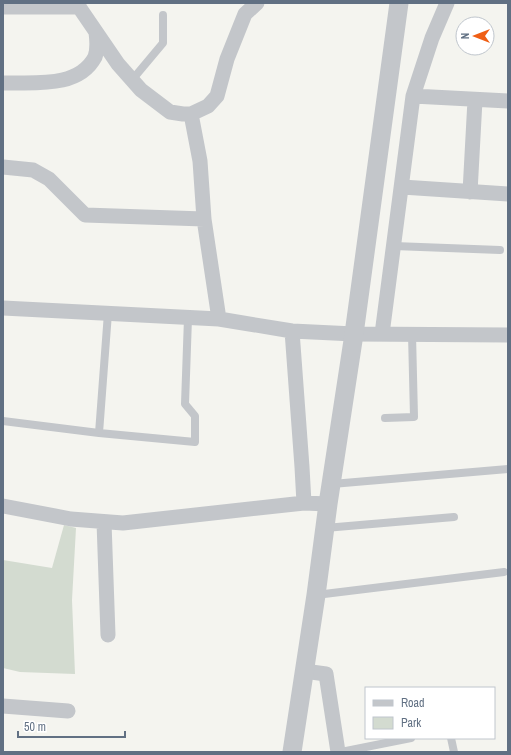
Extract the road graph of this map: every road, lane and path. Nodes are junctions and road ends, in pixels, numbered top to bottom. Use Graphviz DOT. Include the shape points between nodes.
graph roads {
  1 [pos="257,3"];
  2 [pos="399,3"];
  3 [pos="447,3"];
  4 [pos="79,5"];
  5 [pos="3,7"];
  6 [pos="163,15"];
  7 [pos="96,32"];
  8 [pos="132,80"];
  9 [pos="3,83"];
  10 [pos="413,96"];
  11 [pos="475,100"];
  12 [pos="508,101"];
  13 [pos="191,114"];
  14 [pos="3,168"];
  15 [pos="402,187"];
  16 [pos="470,192"];
  17 [pos="508,194"];
  18 [pos="204,219"];
  19 [pos="394,246"];
  20 [pos="500,250"];
  21 [pos="3,308"];
  22 [pos="108,314"];
  23 [pos="188,318"];
  24 [pos="219,319"];
  25 [pos="292,331"];
  26 [pos="354,334"];
  27 [pos="382,334"];
  28 [pos="412,334"];
  29 [pos="508,335"];
  30 [pos="385,418"];
  31 [pos="3,421"];
  32 [pos="99,433"];
  33 [pos="508,469"];
  34 [pos="331,484"];
  35 [pos="304,503"];
  36 [pos="328,504"];
  37 [pos="3,506"];
  38 [pos="454,517"];
  39 [pos="104,522"];
  40 [pos="325,528"];
  41 [pos="504,572"];
  42 [pos="316,595"];
  43 [pos="108,635"];
  44 [pos="304,671"];
  45 [pos="3,706"];
  46 [pos="68,711"];
  47 [pos="405,739"];
  48 [pos="451,739"];
  49 [pos="292,752"];
  50 [pos="338,752"];
  51 [pos="341,752"];
  52 [pos="454,752"];
  1 -- 13 [label="street" via="245,14 227,59 218,96 208,106"];
  2 -- 26 [label="street"];
  3 -- 10 [label="street" via="432,38"];
  4 -- 5 [label="street"];
  4 -- 7 [label="street"];
  6 -- 8 [label="lane" via="163,43"];
  7 -- 8 [label="street"];
  7 -- 9 [label="street" via="95,57 72,78 59,81"];
  8 -- 13 [label="street" via="170,112"];
  10 -- 11 [label="street"];
  10 -- 15 [label="street"];
  11 -- 12 [label="street"];
  11 -- 16 [label="street"];
  13 -- 18 [label="street" via="200,161"];
  14 -- 18 [label="street" via="33,170 49,179 85,215"];
  15 -- 16 [label="street"];
  15 -- 19 [label="street"];
  16 -- 17 [label="street"];
  18 -- 24 [label="street"];
  19 -- 20 [label="lane"];
  19 -- 27 [label="street"];
  21 -- 22 [label="street"];
  22 -- 23 [label="street"];
  22 -- 32 [label="lane"];
  23 -- 24 [label="street"];
  23 -- 32 [label="lane" via="184,404 195,416 195,442"];
  24 -- 25 [label="street"];
  25 -- 26 [label="street"];
  25 -- 35 [label="street"];
  26 -- 27 [label="street"];
  26 -- 34 [label="street"];
  27 -- 28 [label="street"];
  28 -- 29 [label="street"];
  28 -- 30 [label="lane" via="414,417"];
  31 -- 32 [label="lane"];
  33 -- 34 [label="lane"];
  34 -- 36 [label="street"];
  35 -- 36 [label="street"];
  35 -- 39 [label="street" via="123,523"];
  36 -- 40 [label="street"];
  37 -- 39 [label="street" via="71,519"];
  38 -- 40 [label="lane"];
  39 -- 43 [label="street"];
  40 -- 42 [label="street"];
  41 -- 42 [label="lane"];
  42 -- 44 [label="street"];
  44 -- 49 [label="street"];
  44 -- 50 [label="street" via="326,674"];
  45 -- 46 [label="street"];
  47 -- 51 [label="lane"];
  48 -- 52 [label="lane"];
}
